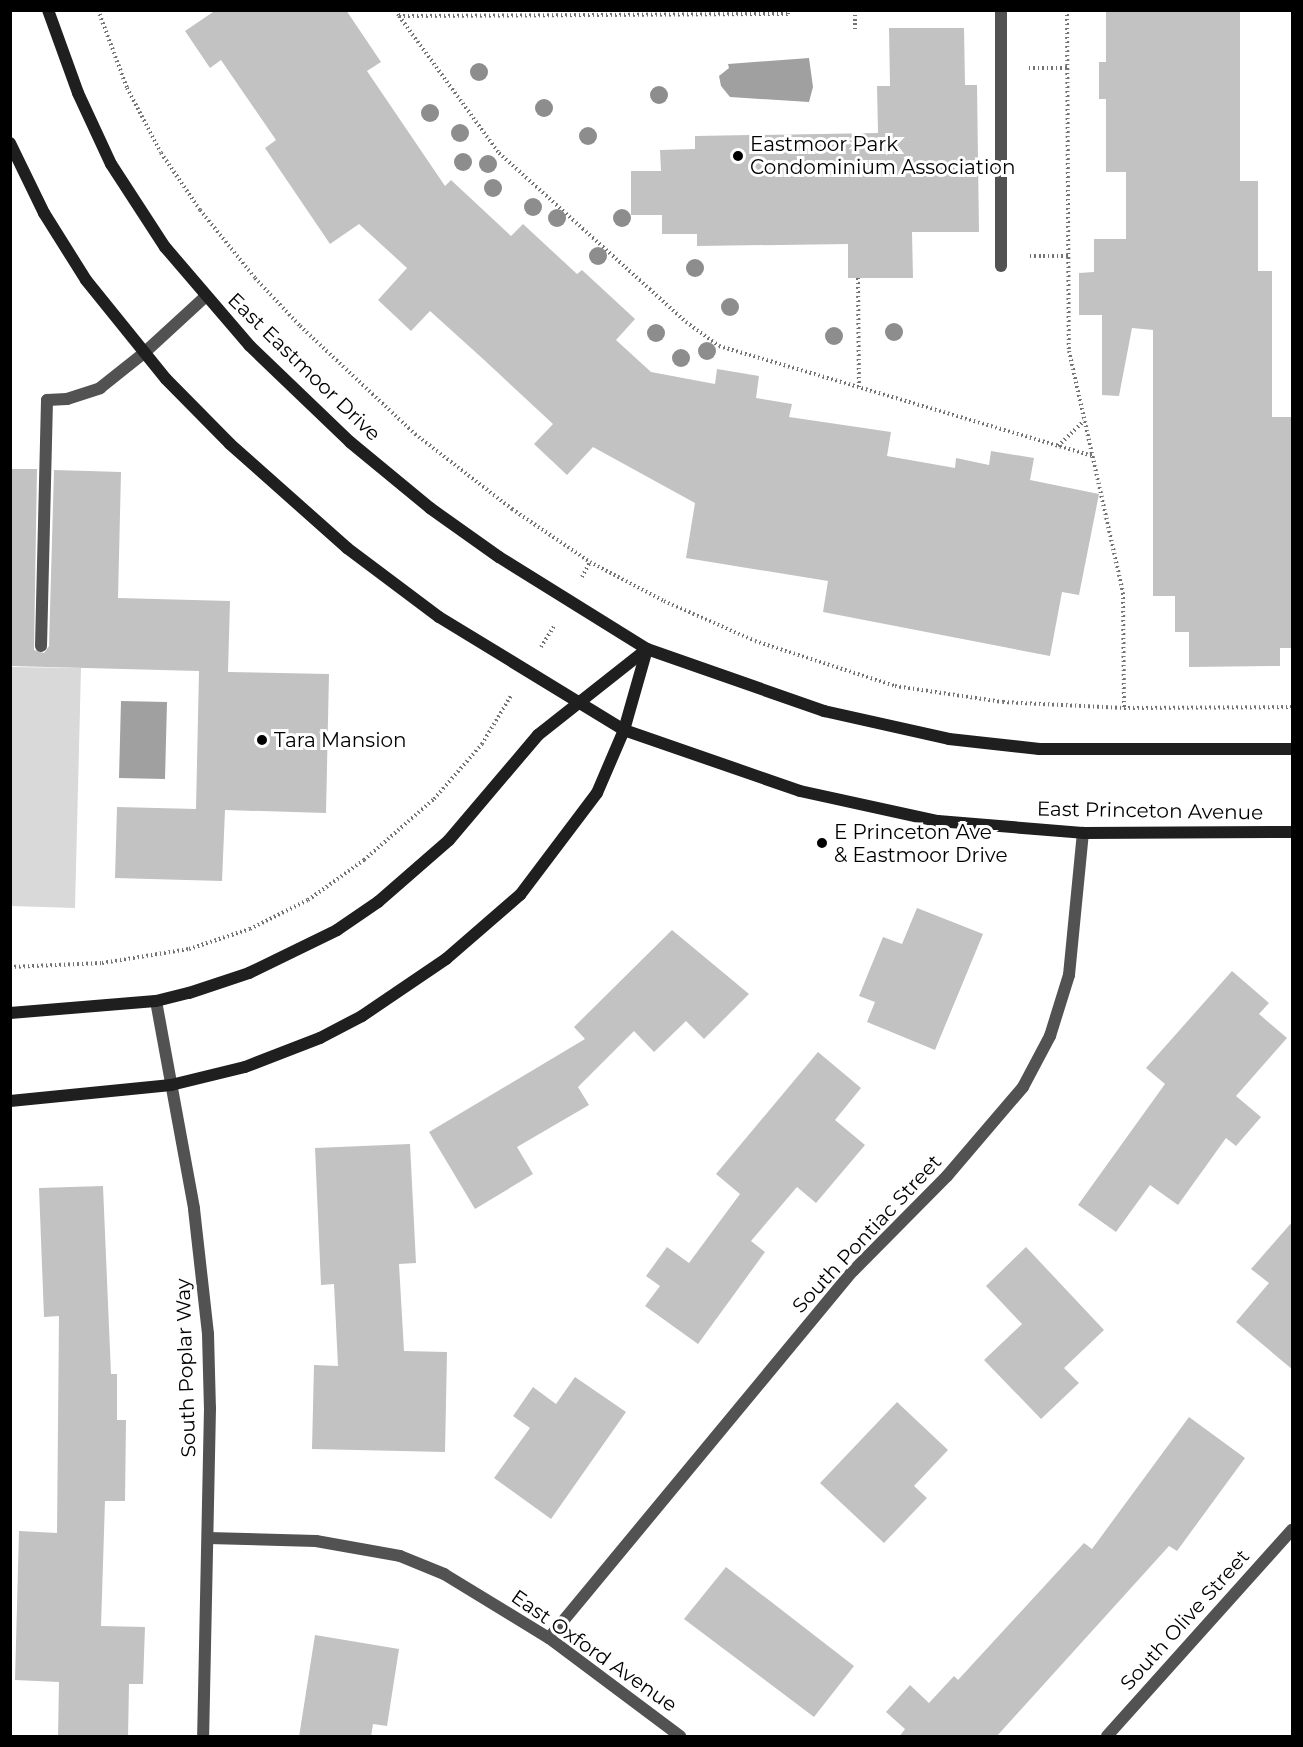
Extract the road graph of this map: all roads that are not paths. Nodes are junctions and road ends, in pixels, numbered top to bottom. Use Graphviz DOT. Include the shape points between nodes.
graph roads {
  1 [pos="48,10"];
  2 [pos="1001,10"];
  3 [pos="10,143"];
  4 [pos="1001,261"];
  5 [pos="205,297"];
  6 [pos="144,353"];
  7 [pos="41,646"];
  8 [pos="647,649"];
  9 [pos="578,701"];
  10 [pos="624,730"];
  11 [pos="1293,749"];
  12 [pos="1293,832"];
  13 [pos="1083,834"];
  14 [pos="156,1001"];
  15 [pos="10,1013"];
  16 [pos="171,1085"];
  17 [pos="10,1101"];
  18 [pos="1293,1530"];
  19 [pos="208,1538"];
  20 [pos="549,1638"];
  21 [pos="203,1737"];
  22 [pos="680,1737"];
  23 [pos="1107,1737"];
  1 -- 5 [label="main road, East Eastmoor Drive" via="66,63 111,164 165,247"];
  2 -- 4 [label="street"];
  3 -- 6 [label="main road" via="44,213 76,264"];
  5 -- 6 [label="street"];
  5 -- 8 [label="main road, East Eastmoor Drive" via="319,414 399,484 465,534"];
  6 -- 7 [label="street" via="100,388 67,399 47,400"];
  6 -- 9 [label="main road" via="230,444 347,548 439,617"];
  8 -- 9 [label="main road"];
  8 -- 10 [label="main road"];
  8 -- 11 [label="main road" via="824,711 949,739 1039,749"];
  9 -- 10 [label="main road"];
  9 -- 14 [label="main road" via="538,735 449,840 369,908 304,948 249,973"];
  10 -- 13 [label="main road, East Princeton Avenue" via="746,775 840,802 938,821"];
  10 -- 16 [label="main road" via="597,793 550,859 497,917 446,958 387,1000 320,1038 245,1067"];
  12 -- 13 [label="main road, East Princeton Avenue"];
  13 -- 20 [label="street, South Pontiac Street" via="1069,975 1050,1035 1023,1087 947,1176 853,1271"];
  14 -- 15 [label="main road"];
  14 -- 16 [label="street, South Poplar Way"];
  16 -- 17 [label="main road"];
  16 -- 19 [label="street, South Poplar Way" via="194,1209 208,1334"];
  18 -- 23 [label="street, South Olive Street"];
  19 -- 20 [label="street, East Oxford Avenue" via="316,1541 400,1556 444,1574"];
  19 -- 21 [label="street, South Poplar Way"];
  20 -- 22 [label="street, East Oxford Avenue"];
}
